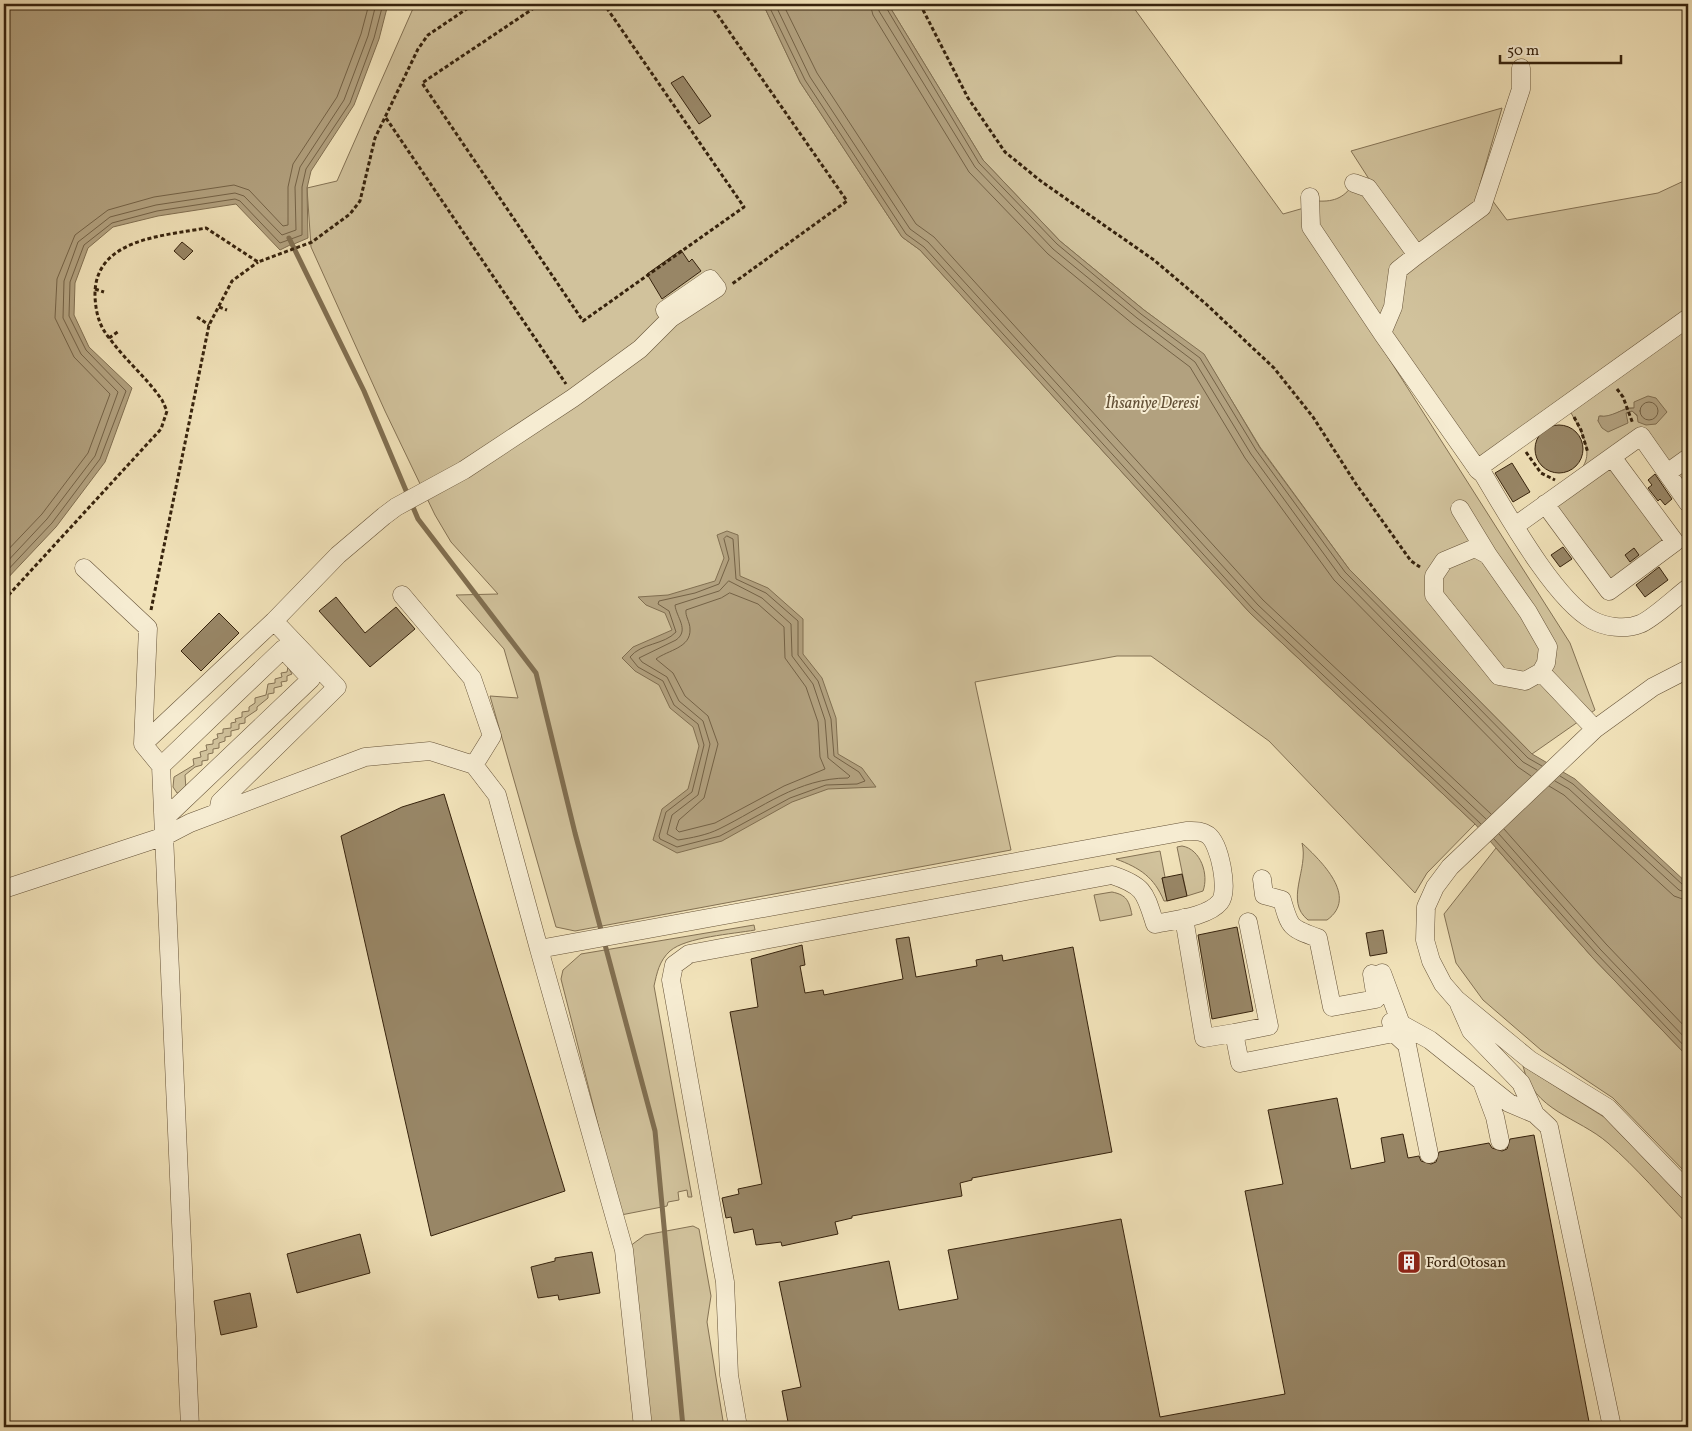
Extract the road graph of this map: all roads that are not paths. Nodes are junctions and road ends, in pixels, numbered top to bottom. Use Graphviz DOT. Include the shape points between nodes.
graph roads {
  1 [pos="1520,68"];
  2 [pos="1354,183"];
  3 [pos="1310,197"];
  4 [pos="1417,255"];
  5 [pos="717,288"];
  6 [pos="1688,318"];
  7 [pos="1382,332"];
  8 [pos="1612,457"];
  9 [pos="1688,458"];
  10 [pos="1477,469"];
  11 [pos="1667,473"];
  12 [pos="1688,503"];
  13 [pos="1545,504"];
  14 [pos="1460,510"];
  15 [pos="1515,526"];
  16 [pos="1488,555"];
  17 [pos="84,568"];
  18 [pos="1688,588"];
  19 [pos="402,595"];
  20 [pos="274,621"];
  21 [pos="1688,669"];
  22 [pos="1541,672"];
  23 [pos="1595,729"];
  24 [pos="144,744"];
  25 [pos="474,765"];
  26 [pos="161,766"];
  27 [pos="218,812"];
  28 [pos="164,827"];
  29 [pos="1262,879"];
  30 [pos="4,890"];
  31 [pos="1184,918"];
  32 [pos="1248,922"];
  33 [pos="539,949"];
  34 [pos="1376,999"];
  35 [pos="1456,999"];
  36 [pos="1234,1033"];
  37 [pos="1394,1033"];
  38 [pos="1481,1081"];
  39 [pos="1536,1114"];
  40 [pos="1500,1141"];
  41 [pos="1429,1154"];
  42 [pos="1688,1191"];
  43 [pos="190,1427"];
  44 [pos="643,1427"];
  45 [pos="738,1427"];
  46 [pos="1612,1427"];
  1 -- 4 [label="street" via="1521,89 1482,207"];
  2 -- 4 [label="street" via="1368,188"];
  3 -- 7 [label="street" via="1311,226"];
  4 -- 7 [label="street" via="1398,270 1393,307"];
  5 -- 20 [label="street" via="671,318 640,348 574,397 464,470 396,507 338,555"];
  6 -- 10 [label="street"];
  7 -- 10 [label="street"];
  8 -- 11 [label="street" via="1641,436"];
  8 -- 13 [label="street"];
  8 -- 13 [label="street" via="1675,542 1608,591"];
  9 -- 11 [label="street"];
  10 -- 15 [label="street"];
  11 -- 12 [label="street"];
  13 -- 15 [label="street"];
  14 -- 16 [label="street"];
  15 -- 18 [label="street" via="1571,604 1592,620 1612,628 1640,624"];
  16 -- 22 [label="street" via="1548,647 1546,664"];
  16 -- 22 [label="street" via="1475,548 1444,561 1434,576 1434,595 1499,676 1525,681"];
  17 -- 24 [label="street" via="148,628"];
  19 -- 25 [label="street" via="472,678 492,736"];
  20 -- 24 [label="street"];
  20 -- 27 [label="street" via="338,688 220,802"];
  21 -- 23 [label="street" via="1653,686"];
  22 -- 23 [label="street"];
  23 -- 35 [label="street" via="1450,867 1435,887 1426,907 1425,940 1444,984"];
  24 -- 26 [label="street"];
  25 -- 27 [label="street" via="430,751 365,757"];
  25 -- 33 [label="street" via="497,795"];
  26 -- 28 [label="street"];
  26 -- 28 [label="street" via="283,649 311,679"];
  27 -- 28 [label="street"];
  28 -- 30 [label="street"];
  28 -- 43 [label="street"];
  29 -- 34 [label="street" via="1264,895 1282,900 1295,930 1318,938 1332,1007"];
  31 -- 33 [label="street" via="1211,910 1220,902 1225,890 1217,846 1210,836 1201,831 1186,831"];
  31 -- 36 [label="street" via="1204,1038"];
  31 -- 45 [label="street" via="1155,924 1145,894 1132,881 1112,874 688,954 674,965 673,990 725,1282 729,1375"];
  32 -- 36 [label="street" via="1269,1026"];
  33 -- 44 [label="street" via="624,1250"];
  34 -- 37 [label="street" via="1389,1014"];
  34 -- 38 [label="street" via="1377,974 1401,1024 1430,1040"];
  35 -- 39 [label="street" via="1471,1030 1521,1082"];
  35 -- 42 [label="street" via="1530,1060 1608,1108"];
  36 -- 37 [label="street" via="1240,1063"];
  37 -- 41 [label="street" via="1407,1045"];
  38 -- 39 [label="street" via="1510,1103"];
  38 -- 40 [label="street"];
  39 -- 46 [label="street" via="1549,1127"];
}
